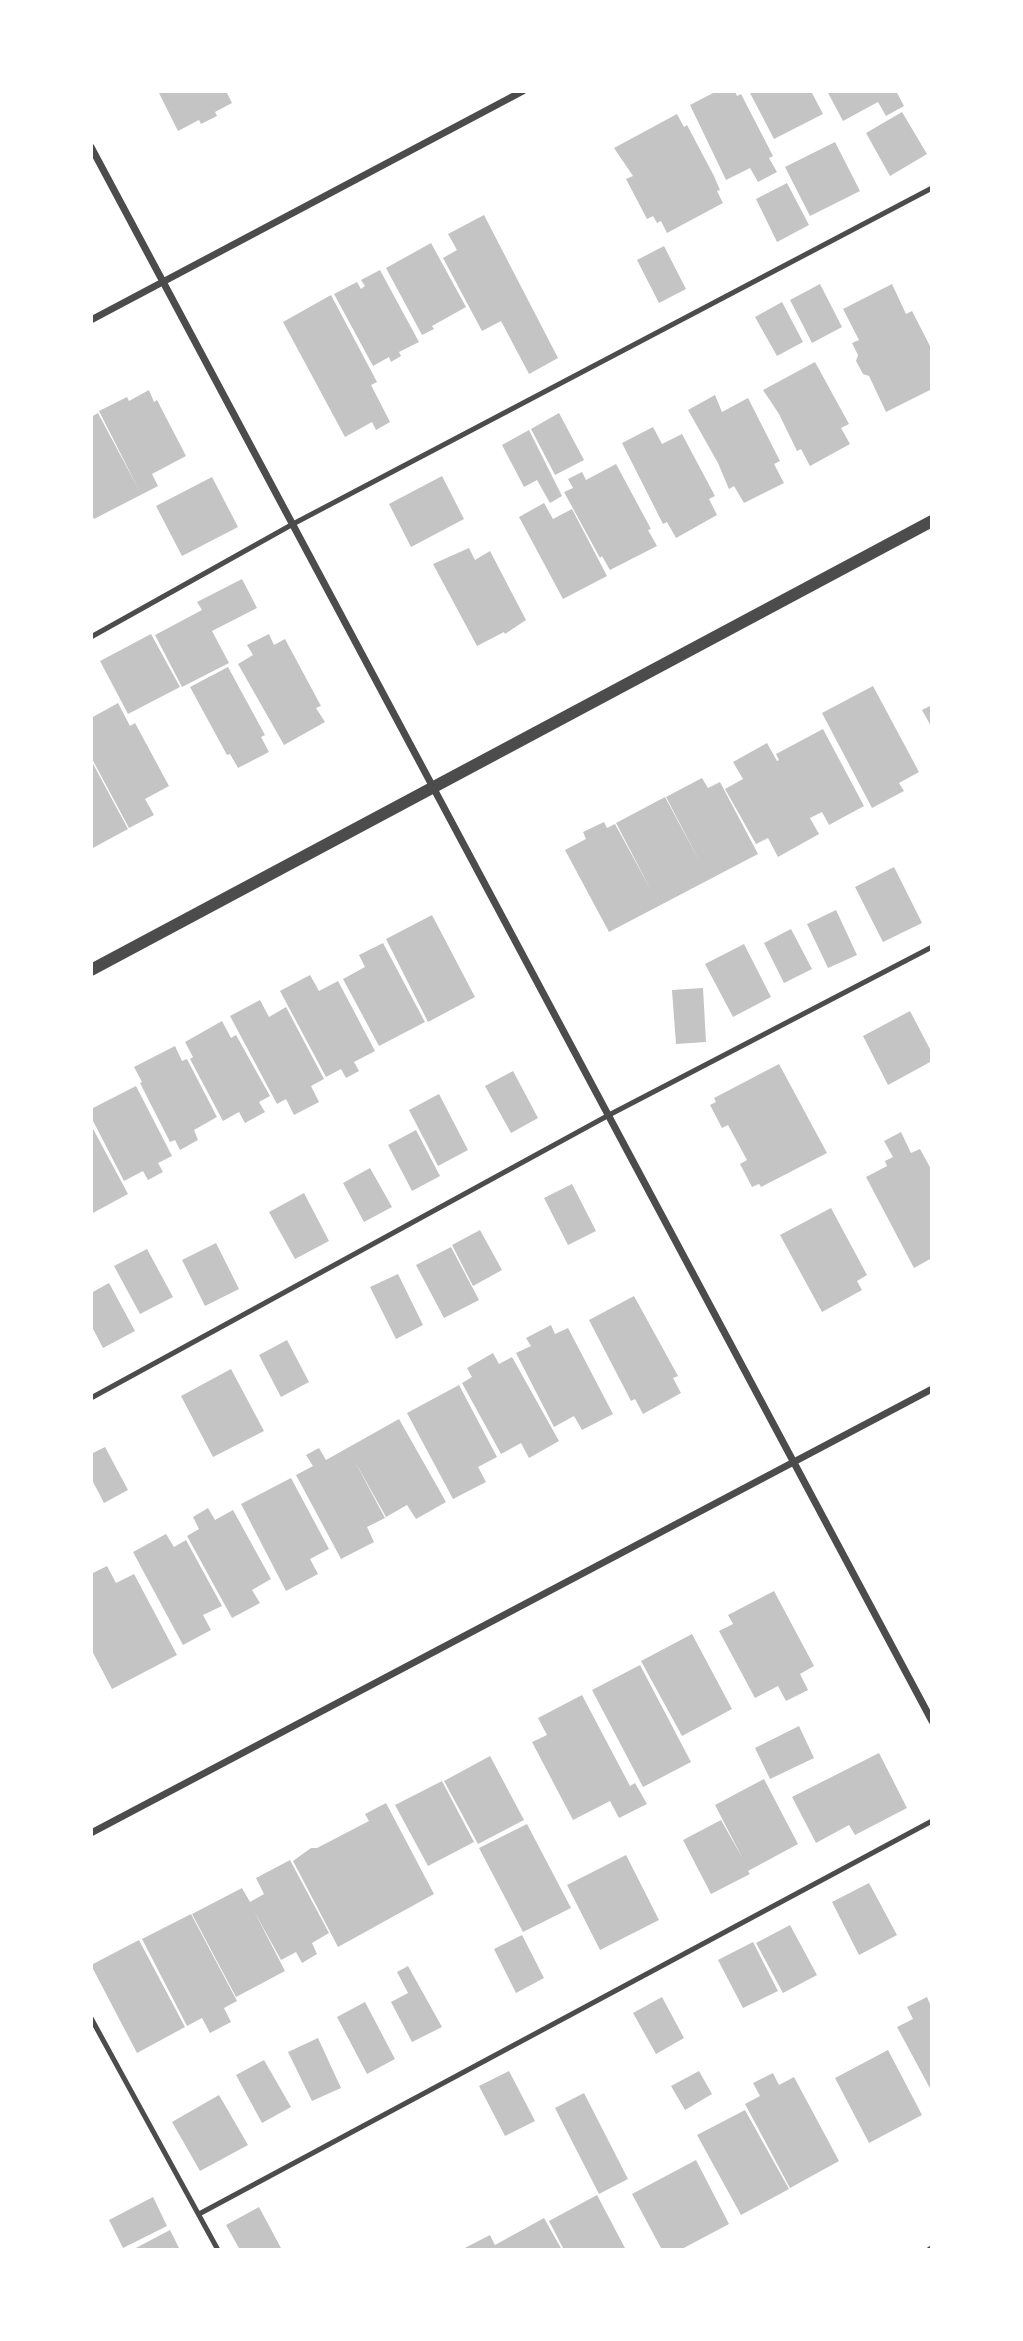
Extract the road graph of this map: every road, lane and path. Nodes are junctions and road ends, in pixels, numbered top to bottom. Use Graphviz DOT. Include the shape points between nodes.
graph roads {
  1 [pos="523,91"];
  2 [pos="91,147"];
  3 [pos="932,188"];
  4 [pos="163,282"];
  5 [pos="91,320"];
  6 [pos="932,521"];
  7 [pos="293,524"];
  8 [pos="91,637"];
  9 [pos="433,787"];
  10 [pos="932,947"];
  11 [pos="91,970"];
  12 [pos="609,1115"];
  13 [pos="932,1389"];
  14 [pos="91,1398"];
  15 [pos="795,1463"];
  16 [pos="932,1721"];
  17 [pos="932,1821"];
  18 [pos="91,1833"];
  19 [pos="91,2018"];
  20 [pos="199,2214"];
  21 [pos="218,2250"];
  1 -- 4 [label="street"];
  2 -- 4 [label="street"];
  3 -- 7 [label="lane"];
  4 -- 5 [label="street"];
  4 -- 7 [label="street"];
  6 -- 9 [label="street"];
  7 -- 8 [label="lane"];
  7 -- 9 [label="street"];
  9 -- 11 [label="street"];
  9 -- 12 [label="street"];
  10 -- 12 [label="lane"];
  12 -- 14 [label="lane"];
  12 -- 15 [label="street"];
  13 -- 15 [label="street"];
  15 -- 16 [label="street"];
  15 -- 18 [label="street"];
  17 -- 20 [label="lane"];
  19 -- 20 [label="lane"];
  20 -- 21 [label="lane"];
}
